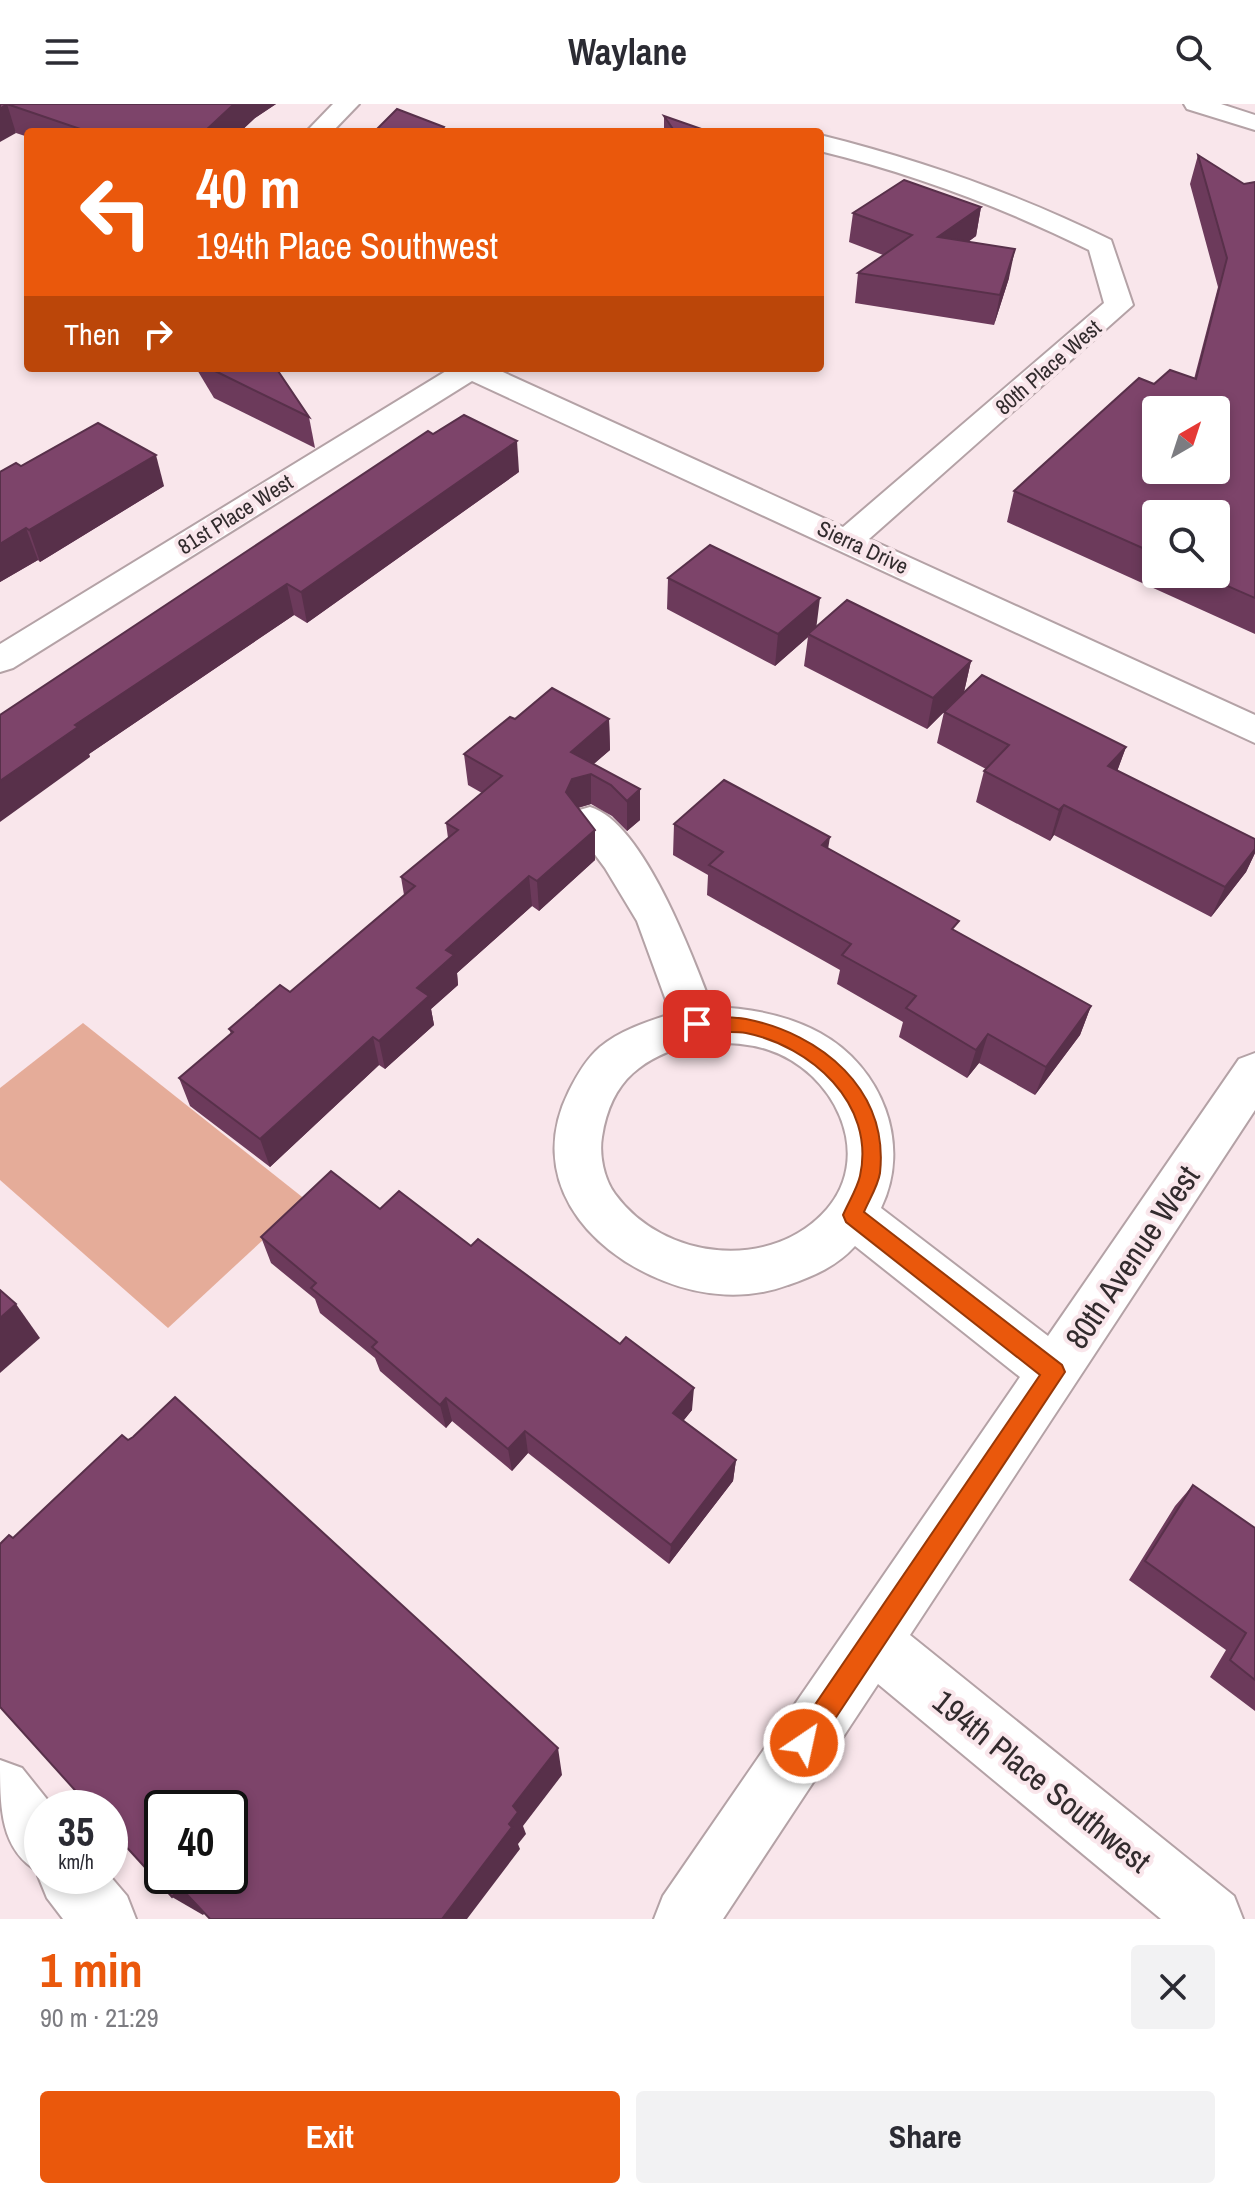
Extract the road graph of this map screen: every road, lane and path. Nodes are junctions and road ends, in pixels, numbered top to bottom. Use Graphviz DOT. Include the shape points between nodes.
graph roads {
  1 [pos="347,104"];
  2 [pos="1196,104"];
  3 [pos="1255,123"];
  4 [pos="322,128"];
  5 [pos="824,144"];
  6 [pos="463,372"];
  7 [pos="478,372"];
  8 [pos="848,540"];
  9 [pos="0,660"];
  10 [pos="1255,730"];
  11 [pos="590,821"];
  12 [pos="697,1024"];
  13 [pos="1251,1085"];
  14 [pos="853,1215"];
  15 [pos="1054,1372"];
  16 [pos="872,1642"];
  17 [pos="0,1790"];
  18 [pos="24,1820"];
  19 [pos="84,1894"];
  20 [pos="104,1919"];
  21 [pos="686,1919"];
  22 [pos="1211,1919"];
  1 -- 4 [label="street"];
  2 -- 3 [label="street"];
  5 -- 8 [label="street, 80th Place West" via="906,163 1035,211 1101,246 1119,305"];
  6 -- 9 [label="street, 81st Place West"];
  7 -- 8 [label="street, Sierra Drive"];
  8 -- 10 [label="street, Sierra Drive"];
  11 -- 12 [label="street" via="657,918"];
  12 -- 14 [label="street" via="743,1025 788,1038 827,1062 855,1095 871,1134 871,1148 870,1176"];
  12 -- 14 [label="street" via="653,1036 617,1059 590,1091 577,1130 579,1171 598,1210 631,1244 677,1266 727,1275 777,1269 821,1248"];
  13 -- 15 [label="street, 80th Avenue West"];
  14 -- 15 [label="street"];
  15 -- 16 [label="street, 80th Avenue West"];
  16 -- 21 [label="street, 80th Avenue West"];
  16 -- 22 [label="street, 194th Place Southwest"];
  17 -- 18 [label="street"];
  19 -- 20 [label="street"];
}
